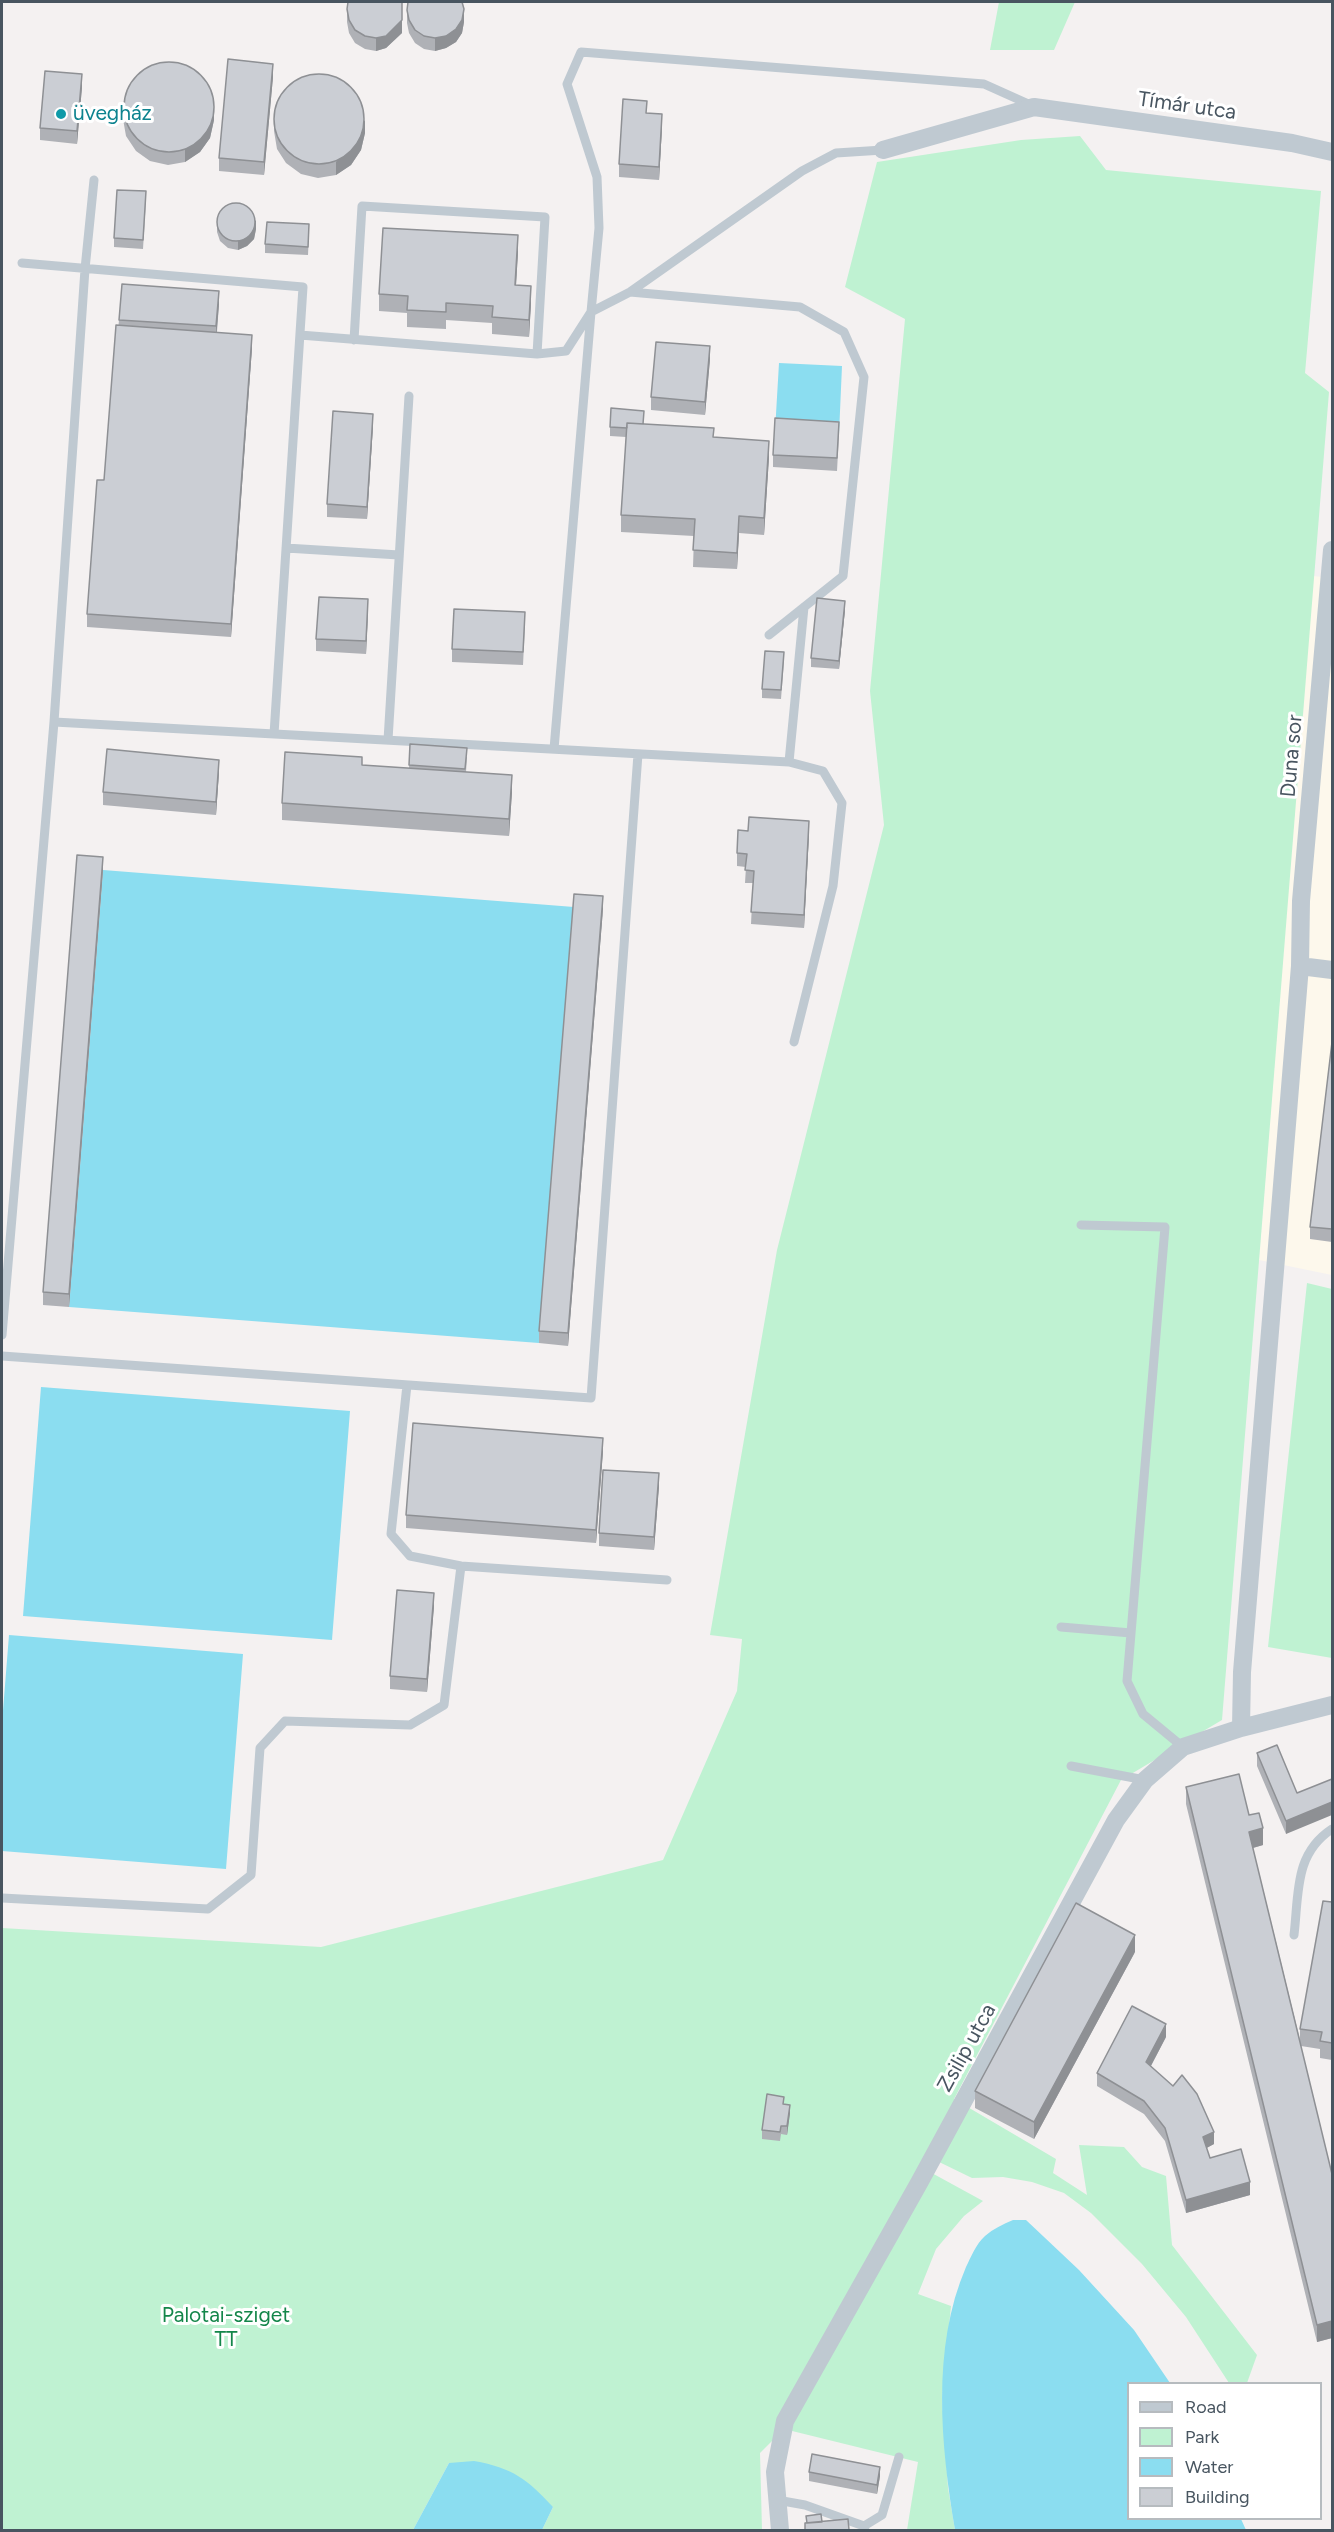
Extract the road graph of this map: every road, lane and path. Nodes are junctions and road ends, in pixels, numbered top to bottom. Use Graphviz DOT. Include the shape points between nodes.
graph roads {
  1 [pos="1034,107"];
  2 [pos="883,150"];
  3 [pos="1332,152"];
  4 [pos="94,180"];
  5 [pos="22,263"];
  6 [pos="85,269"];
  7 [pos="630,292"];
  8 [pos="591,312"];
  9 [pos="300,335"];
  10 [pos="354,340"];
  11 [pos="537,354"];
  12 [pos="409,396"];
  13 [pos="286,548"];
  14 [pos="1332,550"];
  15 [pos="399,555"];
  16 [pos="1331,586"];
  17 [pos="804,607"];
  18 [pos="769,635"];
  19 [pos="54,722"];
  20 [pos="274,734"];
  21 [pos="388,740"];
  22 [pos="554,749"];
  23 [pos="638,754"];
  24 [pos="789,762"];
  25 [pos="1300,966"];
  26 [pos="1332,970"];
  27 [pos="794,1042"];
  28 [pos="1081,1225"];
  29 [pos="2,1335"];
  30 [pos="2,1356"];
  31 [pos="407,1385"];
  32 [pos="461,1566"];
  33 [pos="667,1580"];
  34 [pos="1061,1627"];
  35 [pos="1131,1633"];
  36 [pos="1332,1705"];
  37 [pos="1241,1728"];
  38 [pos="1183,1747"];
  39 [pos="1071,1766"];
  40 [pos="1145,1780"];
  41 [pos="1332,1829"];
  42 [pos="2,1898"];
  43 [pos="1294,1935"];
  44 [pos="899,2457"];
  45 [pos="777,2500"];
  46 [pos="865,2528"];
  47 [pos="780,2530"];
  1 -- 2 [label="street"];
  1 -- 3 [label="street, Tímár utca"];
  1 -- 8 [label="lane" via="984,84 581,52 567,84 597,177 599,228"];
  2 -- 7 [label="lane" via="836,153 802,171"];
  4 -- 6 [label="lane"];
  5 -- 6 [label="lane"];
  6 -- 9 [label="lane" via="303,287"];
  6 -- 19 [label="lane"];
  7 -- 8 [label="lane"];
  7 -- 17 [label="lane" via="800,307 844,332 864,377 843,576"];
  8 -- 11 [label="lane" via="566,351"];
  8 -- 22 [label="lane"];
  9 -- 10 [label="lane"];
  9 -- 13 [label="lane"];
  10 -- 11 [label="lane"];
  10 -- 11 [label="lane" via="362,206 545,217"];
  12 -- 15 [label="lane"];
  13 -- 15 [label="lane"];
  13 -- 20 [label="lane"];
  14 -- 16 [label="street, Duna sor"];
  15 -- 21 [label="lane"];
  16 -- 25 [label="street, Duna sor" via="1301,901"];
  17 -- 18 [label="lane"];
  17 -- 24 [label="lane"];
  19 -- 20 [label="lane"];
  19 -- 29 [label="lane"];
  20 -- 21 [label="lane"];
  21 -- 22 [label="lane"];
  22 -- 23 [label="lane"];
  23 -- 24 [label="lane"];
  23 -- 31 [label="lane" via="591,1398"];
  24 -- 27 [label="lane" via="823,771 842,803 833,886"];
  25 -- 26 [label="street"];
  25 -- 37 [label="street, Duna sor" via="1242,1672"];
  28 -- 35 [label="lane" via="1165,1227"];
  30 -- 31 [label="lane"];
  31 -- 32 [label="lane" via="391,1534 410,1556"];
  32 -- 33 [label="lane"];
  32 -- 42 [label="lane" via="444,1705 410,1725 285,1720 260,1748 251,1875 208,1909"];
  34 -- 35 [label="lane"];
  35 -- 38 [label="lane" via="1127,1681 1143,1714"];
  36 -- 37 [label="street, Zsilip utca"];
  37 -- 38 [label="street, Zsilip utca"];
  38 -- 40 [label="street, Zsilip utca"];
  39 -- 40 [label="lane"];
  40 -- 45 [label="street, Zsilip utca" via="1116,1820 785,2421 775,2472"];
  41 -- 43 [label="lane" via="1309,1850 1302,1865"];
  44 -- 46 [label="lane" via="882,2515"];
  45 -- 46 [label="lane" via="805,2505"];
  45 -- 47 [label="street, Zsilip utca"];
}
